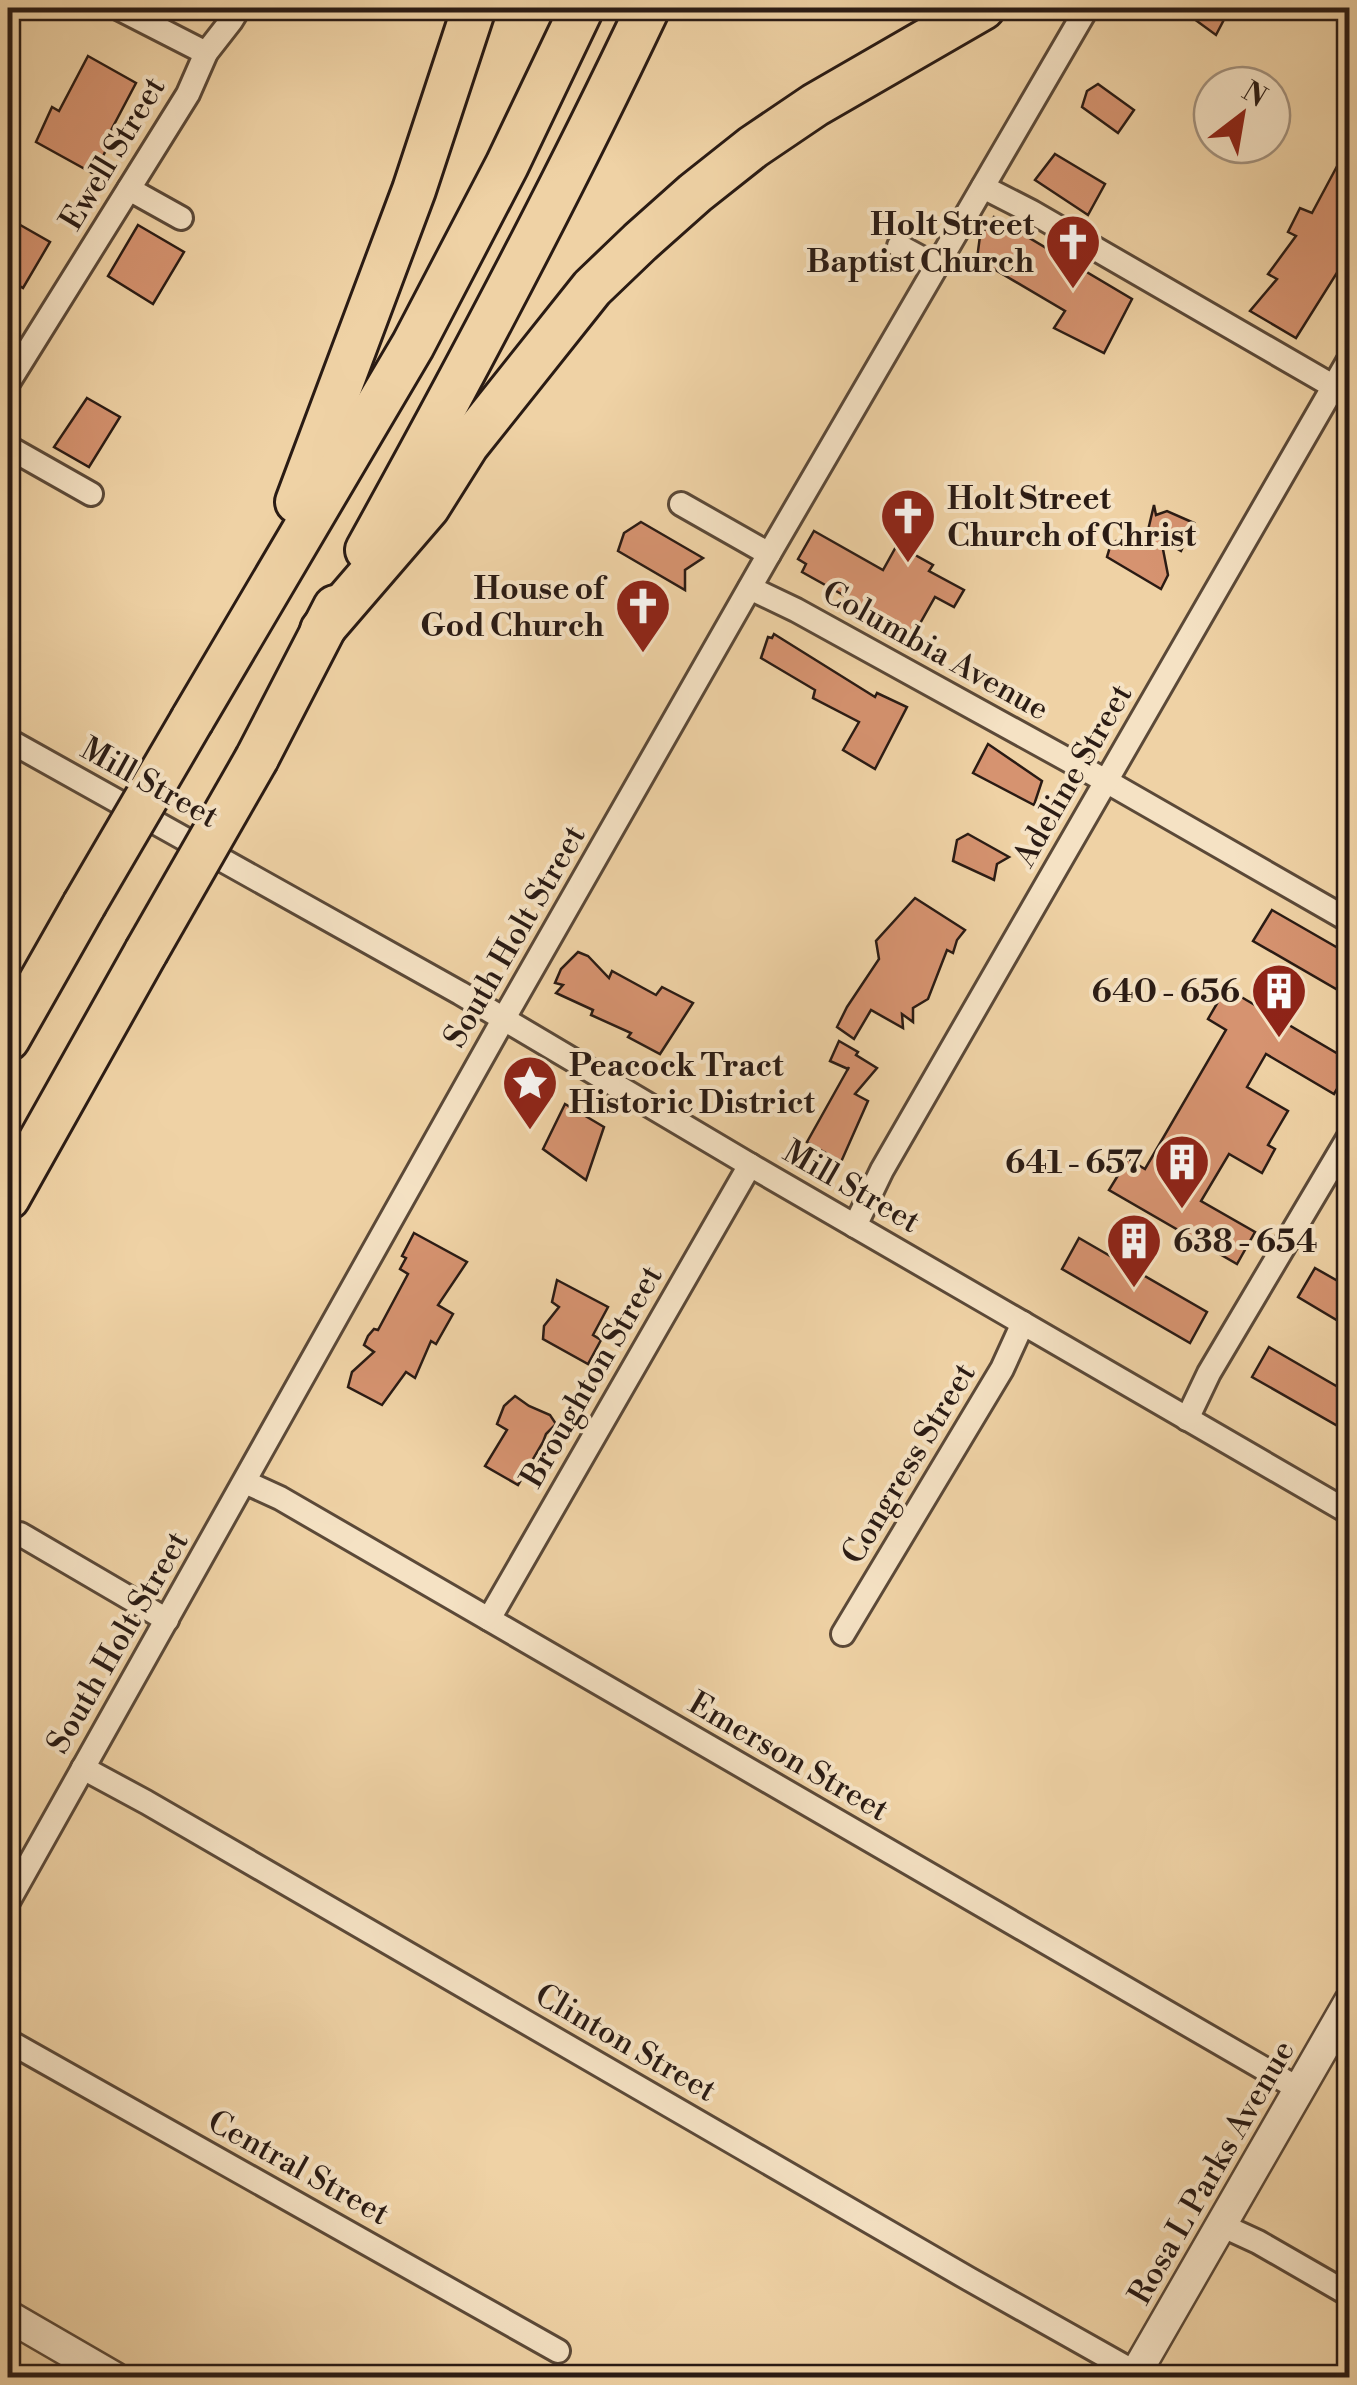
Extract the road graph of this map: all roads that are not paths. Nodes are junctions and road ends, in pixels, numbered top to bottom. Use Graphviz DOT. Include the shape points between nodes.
graph roads {
  1 [pos="118,8"];
  2 [pos="239,8"];
  3 [pos="582,8"];
  4 [pos="648,8"];
  5 [pos="984,8"];
  6 [pos="1087,8"];
  7 [pos="473,10"];
  8 [pos="206,53"];
  9 [pos="983,187"];
  10 [pos="129,189"];
  11 [pos="181,218"];
  12 [pos="899,246"];
  13 [pos="936,266"];
  14 [pos="1350,358"];
  15 [pos="8,383"];
  16 [pos="1341,391"];
  17 [pos="8,447"];
  18 [pos="91,494"];
  19 [pos="680,504"];
  20 [pos="769,554"];
  21 [pos="750,588"];
  22 [pos="256,610"];
  23 [pos="322,630"];
  24 [pos="8,740"];
  25 [pos="1106,781"];
  26 [pos="1350,921"];
  27 [pos="503,1020"];
  28 [pos="8,1038"];
  29 [pos="1350,1135"];
  30 [pos="750,1166"];
  31 [pos="8,1198"];
  32 [pos="856,1226"];
  33 [pos="1023,1323"];
  34 [pos="1187,1419"];
  35 [pos="245,1482"];
  36 [pos="1350,1514"];
  37 [pos="20,1534"];
  38 [pos="489,1619"];
  39 [pos="166,1620"];
  40 [pos="843,1634"];
  41 [pos="83,1768"];
  42 [pos="8,1902"];
  43 [pos="1350,2001"];
  44 [pos="8,2041"];
  45 [pos="1299,2088"];
  46 [pos="1221,2226"];
  47 [pos="1350,2295"];
  48 [pos="8,2316"];
  49 [pos="558,2352"];
  50 [pos="1135,2375"];
  51 [pos="115,2378"];
  1 -- 8 [label="street"];
  2 -- 8 [label="street, Ewell Street"];
  3 -- 22 [label="highway" via="412,345"];
  4 -- 23 [label="highway" via="516,277"];
  5 -- 23 [label="highway" via="814,104 640,242 592,288 467,445 428,507"];
  6 -- 9 [label="street, South Holt Street"];
  7 -- 22 [label="highway" via="414,190"];
  8 -- 10 [label="street, Ewell Street"];
  9 -- 13 [label="street, South Holt Street"];
  9 -- 16 [label="street"];
  10 -- 11 [label="street"];
  10 -- 15 [label="street, Ewell Street"];
  12 -- 13 [label="street"];
  13 -- 20 [label="street, South Holt Street"];
  14 -- 16 [label="street, Adeline Street"];
  16 -- 25 [label="street, Adeline Street"];
  17 -- 18 [label="street"];
  19 -- 20 [label="street"];
  20 -- 21 [label="street, South Holt Street"];
  21 -- 25 [label="street, Columbia Avenue"];
  21 -- 27 [label="street, South Holt Street"];
  22 -- 28 [label="highway, bridge"];
  23 -- 31 [label="highway, bridge"];
  24 -- 27 [label="street, Mill Street"];
  25 -- 26 [label="street, Columbia Avenue"];
  25 -- 32 [label="street, Adeline Street"];
  27 -- 30 [label="street, Mill Street"];
  27 -- 35 [label="street, South Holt Street"];
  29 -- 34 [label="street"];
  30 -- 32 [label="street, Mill Street"];
  30 -- 38 [label="street, Broughton Street"];
  32 -- 33 [label="street, Mill Street"];
  33 -- 34 [label="street, Mill Street"];
  33 -- 40 [label="street, Congress Street"];
  34 -- 36 [label="street, Mill Street"];
  35 -- 38 [label="street, Emerson Street"];
  35 -- 39 [label="street, South Holt Street"];
  37 -- 39 [label="street"];
  38 -- 45 [label="street, Emerson Street"];
  39 -- 41 [label="street, South Holt Street"];
  41 -- 42 [label="street, South Holt Street"];
  41 -- 50 [label="street, Clinton Street"];
  43 -- 45 [label="street, Rosa L Parks Avenue"];
  44 -- 49 [label="street, Central Street"];
  45 -- 46 [label="street, Rosa L Parks Avenue"];
  46 -- 47 [label="street"];
  46 -- 50 [label="street, Rosa L Parks Avenue"];
  48 -- 51 [label="street"];
}
